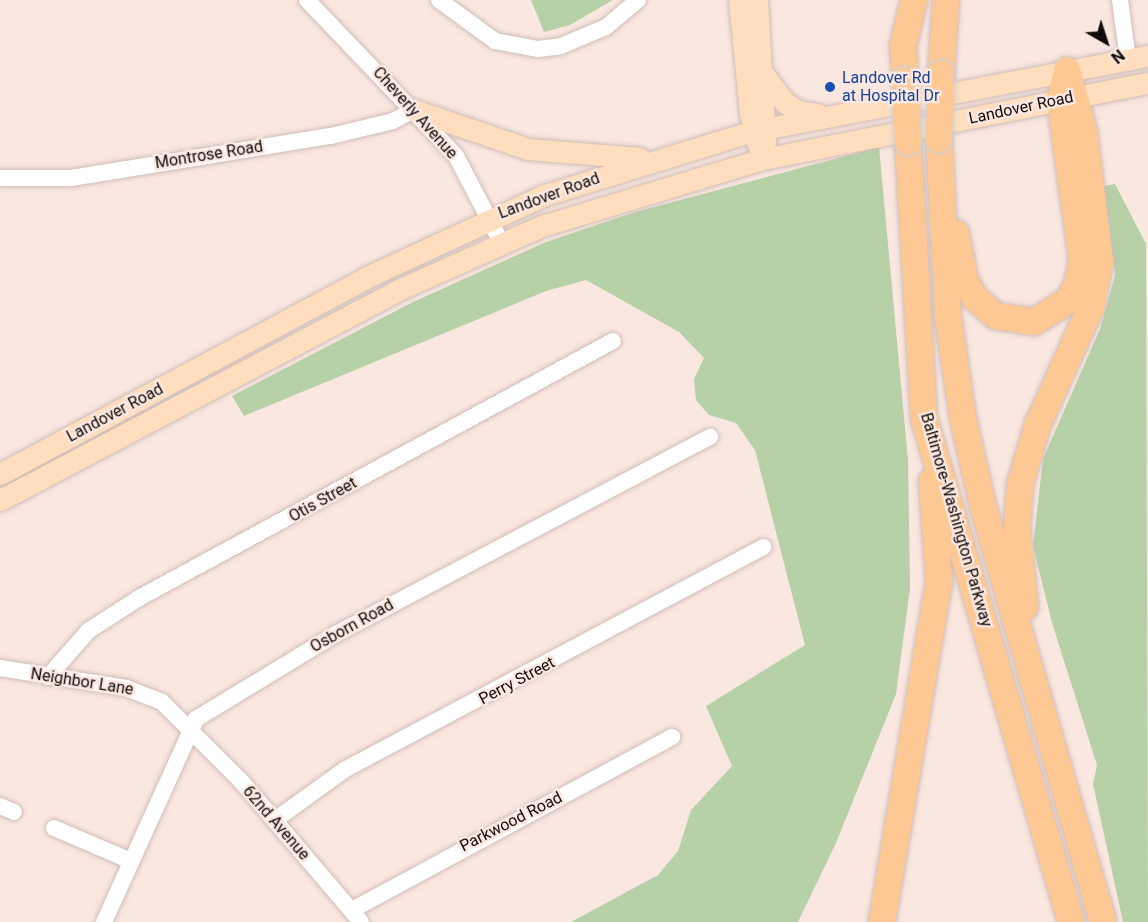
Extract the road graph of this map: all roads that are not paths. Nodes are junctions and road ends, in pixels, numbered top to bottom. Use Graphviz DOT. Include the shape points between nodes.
graph roads {
  1 [pos="439,0"];
  2 [pos="638,0"];
  3 [pos="739,0"];
  4 [pos="757,0"];
  5 [pos="902,0"];
  6 [pos="914,0"];
  7 [pos="946,0"];
  8 [pos="1120,0"];
  9 [pos="312,2"];
  10 [pos="903,46"];
  11 [pos="1138,58"];
  12 [pos="1067,70"];
  13 [pos="763,75"];
  14 [pos="1148,83"];
  15 [pos="1068,98"];
  16 [pos="414,110"];
  17 [pos="827,115"];
  18 [pos="759,130"];
  19 [pos="939,148"];
  20 [pos="656,158"];
  21 [pos="764,159"];
  22 [pos="0,178"];
  23 [pos="489,217"];
  24 [pos="501,242"];
  25 [pos="613,341"];
  26 [pos="924,418"];
  27 [pos="710,437"];
  28 [pos="0,474"];
  29 [pos="0,500"];
  30 [pos="763,546"];
  31 [pos="0,668"];
  32 [pos="48,677"];
  33 [pos="1043,710"];
  34 [pos="189,726"];
  35 [pos="672,737"];
  36 [pos="275,820"];
  37 [pos="54,828"];
  38 [pos="131,861"];
  39 [pos="356,916"];
  40 [pos="104,922"];
  41 [pos="882,922"];
  42 [pos="1071,922"];
  43 [pos="1102,922"];
  1 -- 2 [label="street" via="495,41 538,49 561,46 606,27"];
  3 -- 18 [label="main road"];
  4 -- 13 [label="main road"];
  5 -- 10 [label="highway"];
  6 -- 10 [label="highway, Baltimore-Washington Parkway"];
  7 -- 19 [label="highway, Baltimore-Washington Parkway, bridge"];
  8 -- 11 [label="street"];
  9 -- 16 [label="street, Cheverly Avenue"];
  10 -- 26 [label="highway, Baltimore-Washington Parkway, bridge"];
  11 -- 12 [label="main road, Landover Road"];
  12 -- 15 [label="highway"];
  12 -- 17 [label="main road, Landover Road"];
  13 -- 17 [label="main road" via="789,106"];
  13 -- 18 [label="main road"];
  14 -- 15 [label="main road, Landover Road"];
  15 -- 19 [label="highway" via="1082,259 1074,291 1051,315 1034,322 1006,320 975,298 962,267"];
  15 -- 21 [label="main road, Landover Road"];
  15 -- 33 [label="highway" via="1099,237 1097,283 1082,332 1038,424 1017,504 1022,586"];
  16 -- 20 [label="main road" via="528,149 584,157"];
  16 -- 22 [label="street, Montrose Road" via="393,121 331,136 71,178"];
  16 -- 23 [label="street, Cheverly Avenue" via="456,156"];
  17 -- 18 [label="main road, Landover Road"];
  18 -- 20 [label="main road, Landover Road"];
  18 -- 21 [label="main road"];
  19 -- 33 [label="highway, Baltimore-Washington Parkway" via="948,317 963,418 983,506"];
  20 -- 23 [label="main road, Landover Road"];
  21 -- 24 [label="main road, Landover Road"];
  23 -- 24 [label="street, Cheverly Avenue"];
  23 -- 28 [label="main road, Landover Road" via="365,278"];
  24 -- 29 [label="main road, Landover Road" via="328,325"];
  25 -- 32 [label="street, Otis Street" via="139,598 88,630"];
  26 -- 41 [label="highway" via="940,550 939,582"];
  26 -- 42 [label="highway, Baltimore-Washington Parkway"];
  27 -- 34 [label="street, Osborn Road" via="336,634"];
  30 -- 36 [label="street, Perry Street" via="344,770"];
  31 -- 32 [label="street, Neighbor Lane"];
  32 -- 34 [label="street, Neighbor Lane" via="145,692"];
  33 -- 43 [label="highway, Baltimore-Washington Parkway"];
  34 -- 36 [label="street, 62nd Avenue"];
  34 -- 38 [label="street"];
  35 -- 39 [label="street, Parkwood Road"];
  36 -- 39 [label="street, 62nd Avenue"];
  37 -- 38 [label="street"];
  38 -- 40 [label="street"];
}
